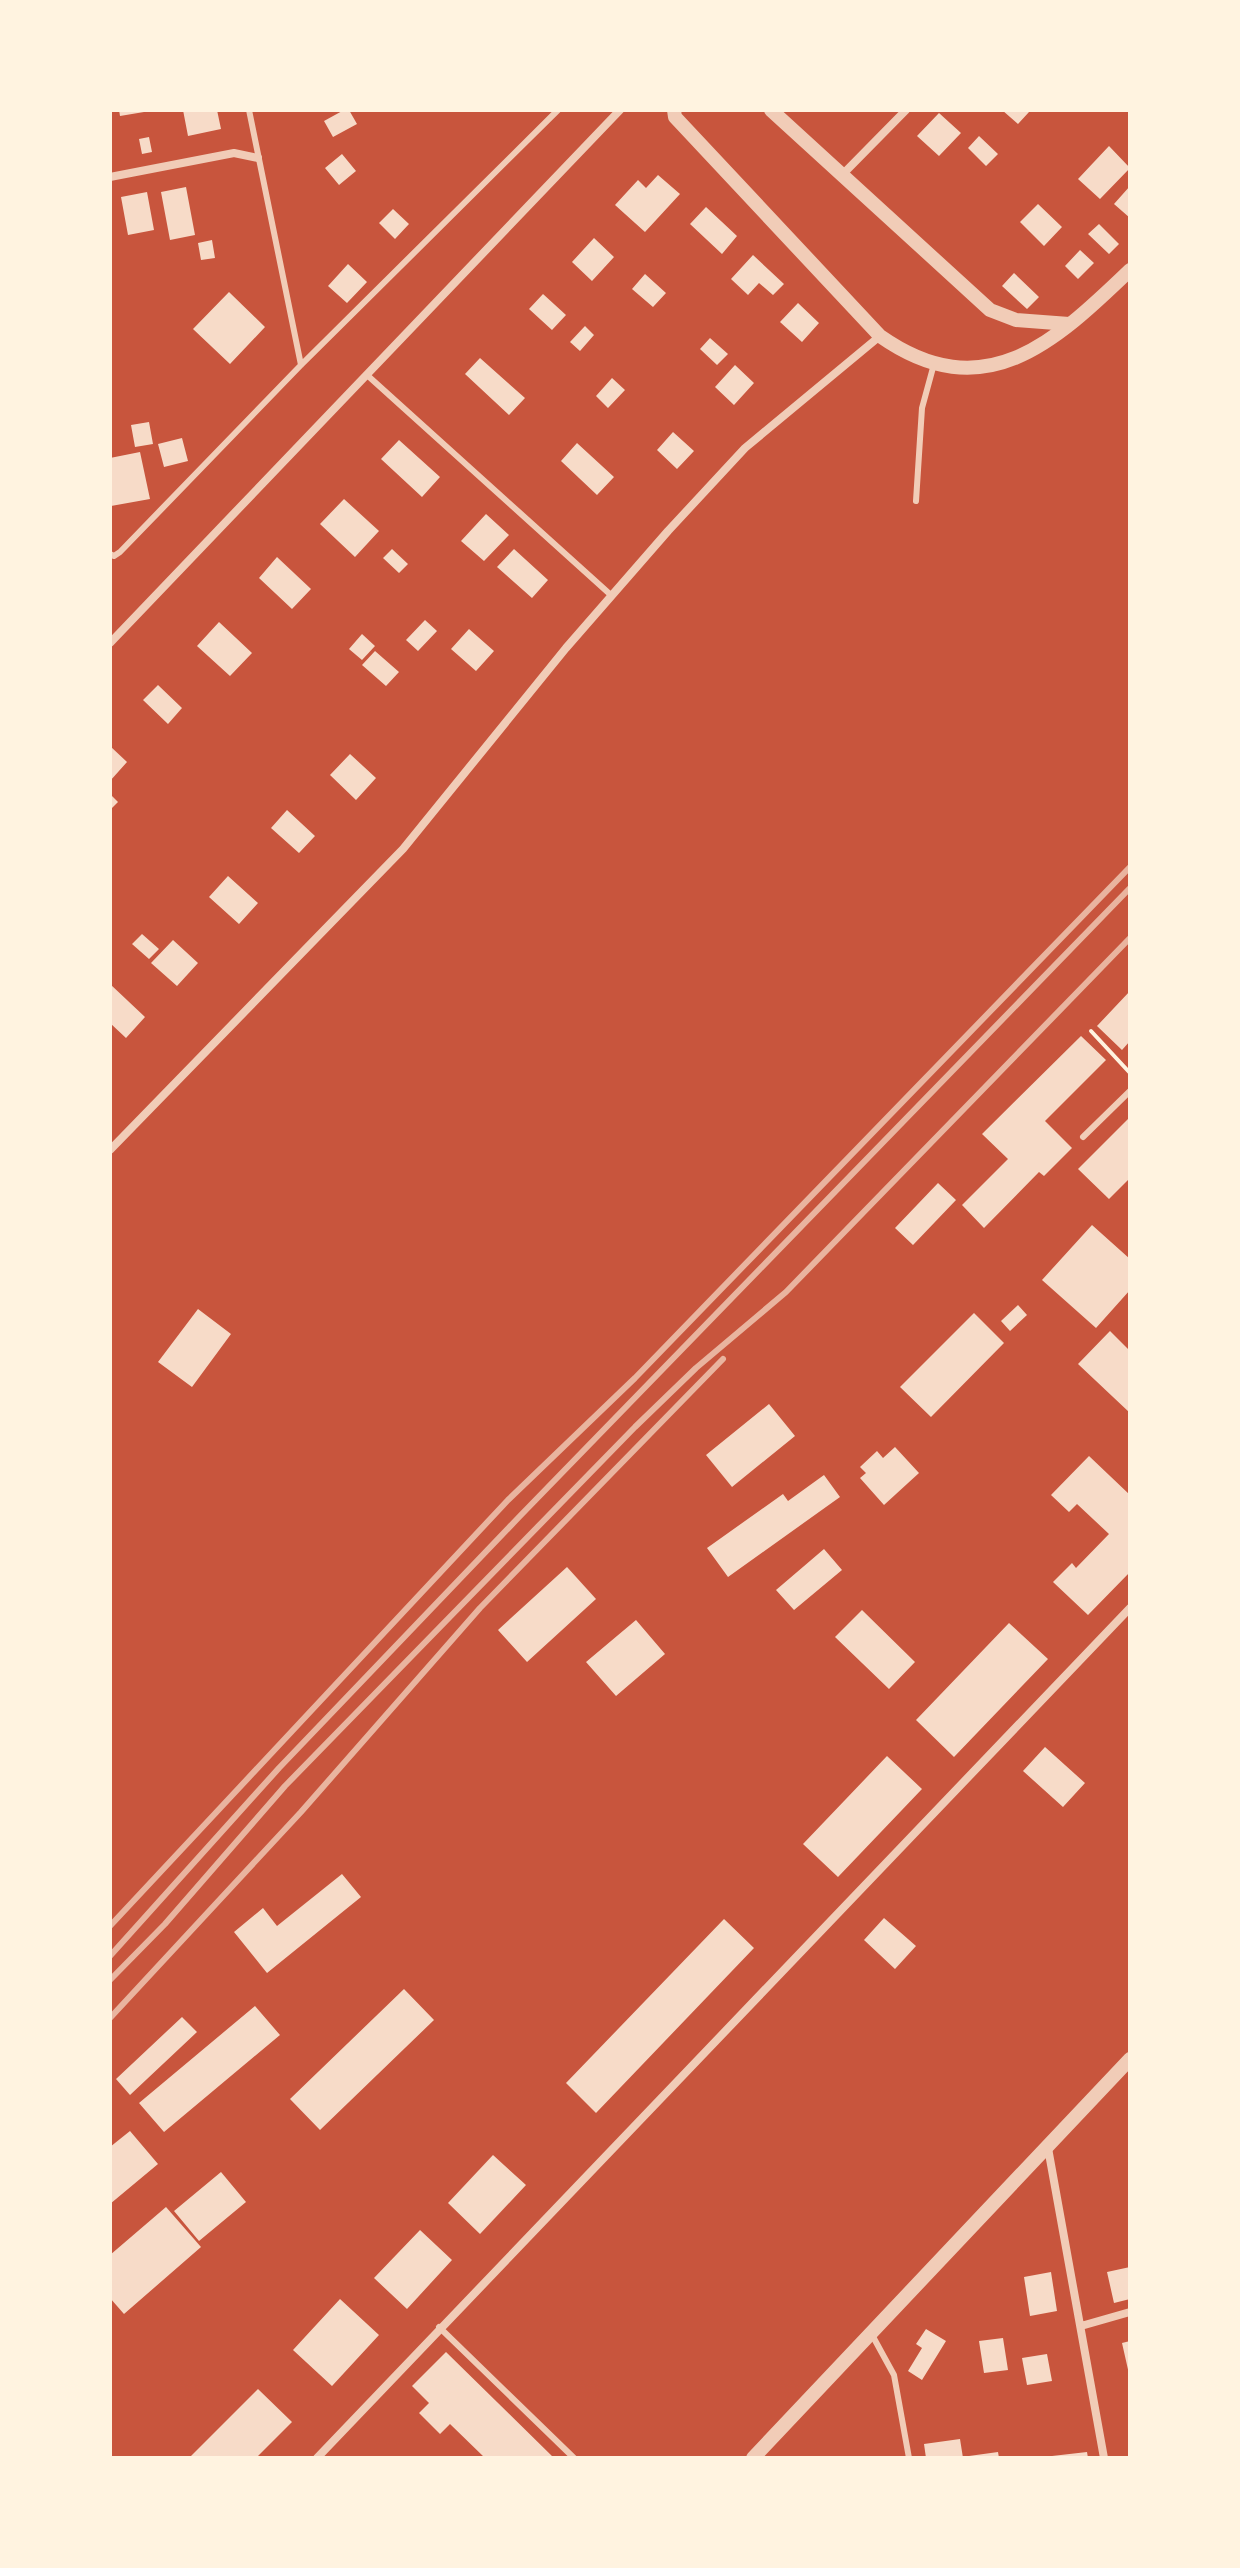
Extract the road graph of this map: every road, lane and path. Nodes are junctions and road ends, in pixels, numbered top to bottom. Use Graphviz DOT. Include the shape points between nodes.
graph roads {
  1 [pos="249,110"];
  2 [pos="558,110"];
  3 [pos="620,110"];
  4 [pos="674,110"];
  5 [pos="771,110"];
  6 [pos="906,110"];
  7 [pos="258,158"];
  8 [pos="842,175"];
  9 [pos="110,177"];
  10 [pos="1130,270"];
  11 [pos="1069,324"];
  12 [pos="880,336"];
  13 [pos="934,364"];
  14 [pos="301,365"];
  15 [pos="367,375"];
  16 [pos="916,501"];
  17 [pos="110,554"];
  18 [pos="612,596"];
  19 [pos="110,643"];
  20 [pos="1091,1031"];
  21 [pos="1130,1073"];
  22 [pos="1130,1091"];
  23 [pos="1083,1137"];
  24 [pos="110,1150"];
  25 [pos="1130,1608"];
  26 [pos="1130,2059"];
  27 [pos="1047,2146"];
  28 [pos="1130,2312"];
  29 [pos="1081,2326"];
  30 [pos="439,2327"];
  31 [pos="871,2333"];
  32 [pos="317,2458"];
  33 [pos="574,2458"];
  34 [pos="753,2458"];
  35 [pos="909,2458"];
  36 [pos="1104,2458"];
  1 -- 7 [label="lane"];
  2 -- 14 [label="lane"];
  3 -- 15 [label="street"];
  4 -- 12 [label="street"];
  5 -- 8 [label="street"];
  6 -- 8 [label="street"];
  7 -- 9 [label="street" via="234,153"];
  7 -- 14 [label="lane"];
  8 -- 11 [label="street" via="990,310 1016,320"];
  10 -- 11 [label="street"];
  11 -- 13 [label="street" via="1003,364 973,369"];
  12 -- 13 [label="street"];
  12 -- 18 [label="street" via="745,448"];
  13 -- 16 [label="lane" via="922,408"];
  14 -- 17 [label="lane" via="120,552"];
  15 -- 18 [label="lane"];
  15 -- 19 [label="street"];
  18 -- 24 [label="street" via="403,849"];
  20 -- 21 [label="path"];
  22 -- 23 [label="lane"];
  25 -- 30 [label="street"];
  26 -- 27 [label="street"];
  27 -- 29 [label="street"];
  27 -- 31 [label="street"];
  28 -- 29 [label="street"];
  29 -- 36 [label="street"];
  30 -- 32 [label="street"];
  30 -- 33 [label="lane"];
  31 -- 34 [label="street"];
  31 -- 35 [label="lane" via="894,2375"];
}
